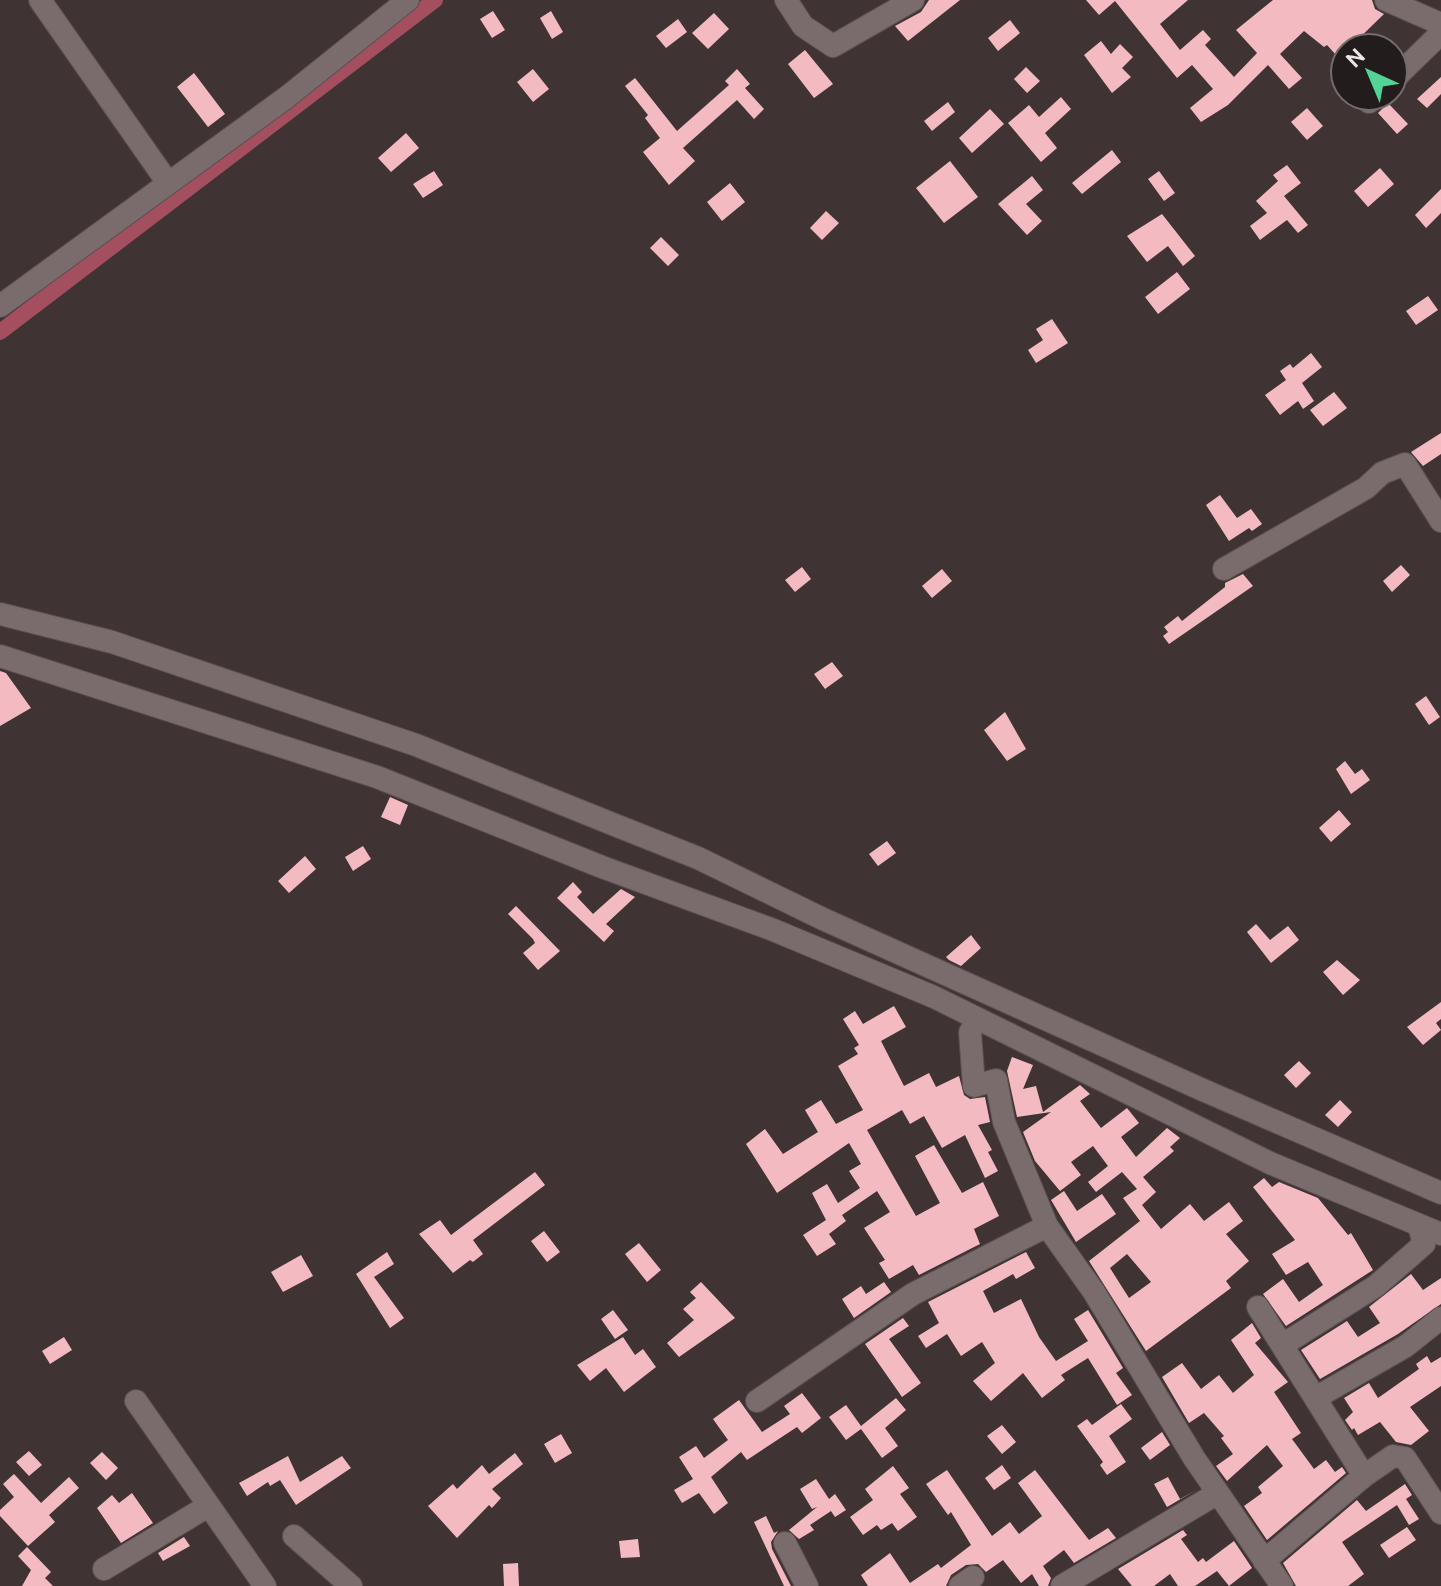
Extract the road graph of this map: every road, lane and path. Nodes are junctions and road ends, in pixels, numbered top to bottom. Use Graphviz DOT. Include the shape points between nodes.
graph roads {
  1 [pos="40,0"];
  2 [pos="786,0"];
  3 [pos="913,0"];
  4 [pos="1386,0"];
  5 [pos="402,2"];
  6 [pos="1441,24"];
  7 [pos="1441,33"];
  8 [pos="1409,64"];
  9 [pos="168,183"];
  10 [pos="0,306"];
  11 [pos="1441,521"];
  12 [pos="1224,569"];
  13 [pos="0,614"];
  14 [pos="0,656"];
  15 [pos="970,1032"];
  16 [pos="1441,1193"];
  17 [pos="1047,1226"];
  18 [pos="1419,1226"];
  19 [pos="1441,1234"];
  20 [pos="1258,1307"];
  21 [pos="1441,1318"];
  22 [pos="1284,1344"];
  23 [pos="1317,1397"];
  24 [pos="136,1401"];
  25 [pos="757,1401"];
  26 [pos="1364,1476"];
  27 [pos="1218,1493"];
  28 [pos="208,1506"];
  29 [pos="1441,1513"];
  30 [pos="294,1536"];
  31 [pos="785,1543"];
  32 [pos="1264,1561"];
  33 [pos="104,1569"];
  34 [pos="265,1586"];
  35 [pos="351,1586"];
  36 [pos="807,1586"];
  37 [pos="1062,1586"];
  38 [pos="1282,1586"];
  1 -- 9 [label="street"];
  2 -- 3 [label="street" via="803,26 833,46"];
  4 -- 6 [label="street"];
  5 -- 9 [label="street" via="287,97"];
  7 -- 8 [label="street"];
  9 -- 10 [label="street"];
  11 -- 12 [label="street" via="1405,464"];
  13 -- 16 [label="street" via="112,642 416,745 698,858"];
  14 -- 18 [label="street" via="377,777 771,929 934,997 1133,1099"];
  15 -- 17 [label="street" via="974,1086 996,1080 1004,1122"];
  17 -- 25 [label="street" via="913,1294"];
  17 -- 27 [label="street" via="1079,1268"];
  18 -- 19 [label="street"];
  18 -- 22 [label="street" via="1424,1244 1405,1264"];
  20 -- 22 [label="street"];
  21 -- 23 [label="street" via="1406,1346"];
  22 -- 23 [label="street"];
  23 -- 26 [label="street"];
  24 -- 28 [label="street"];
  26 -- 29 [label="street" via="1400,1455"];
  26 -- 32 [label="street"];
  27 -- 32 [label="street"];
  27 -- 37 [label="street"];
  28 -- 33 [label="street"];
  28 -- 34 [label="street"];
  30 -- 35 [label="street"];
  31 -- 36 [label="street"];
  32 -- 38 [label="street"];
}
